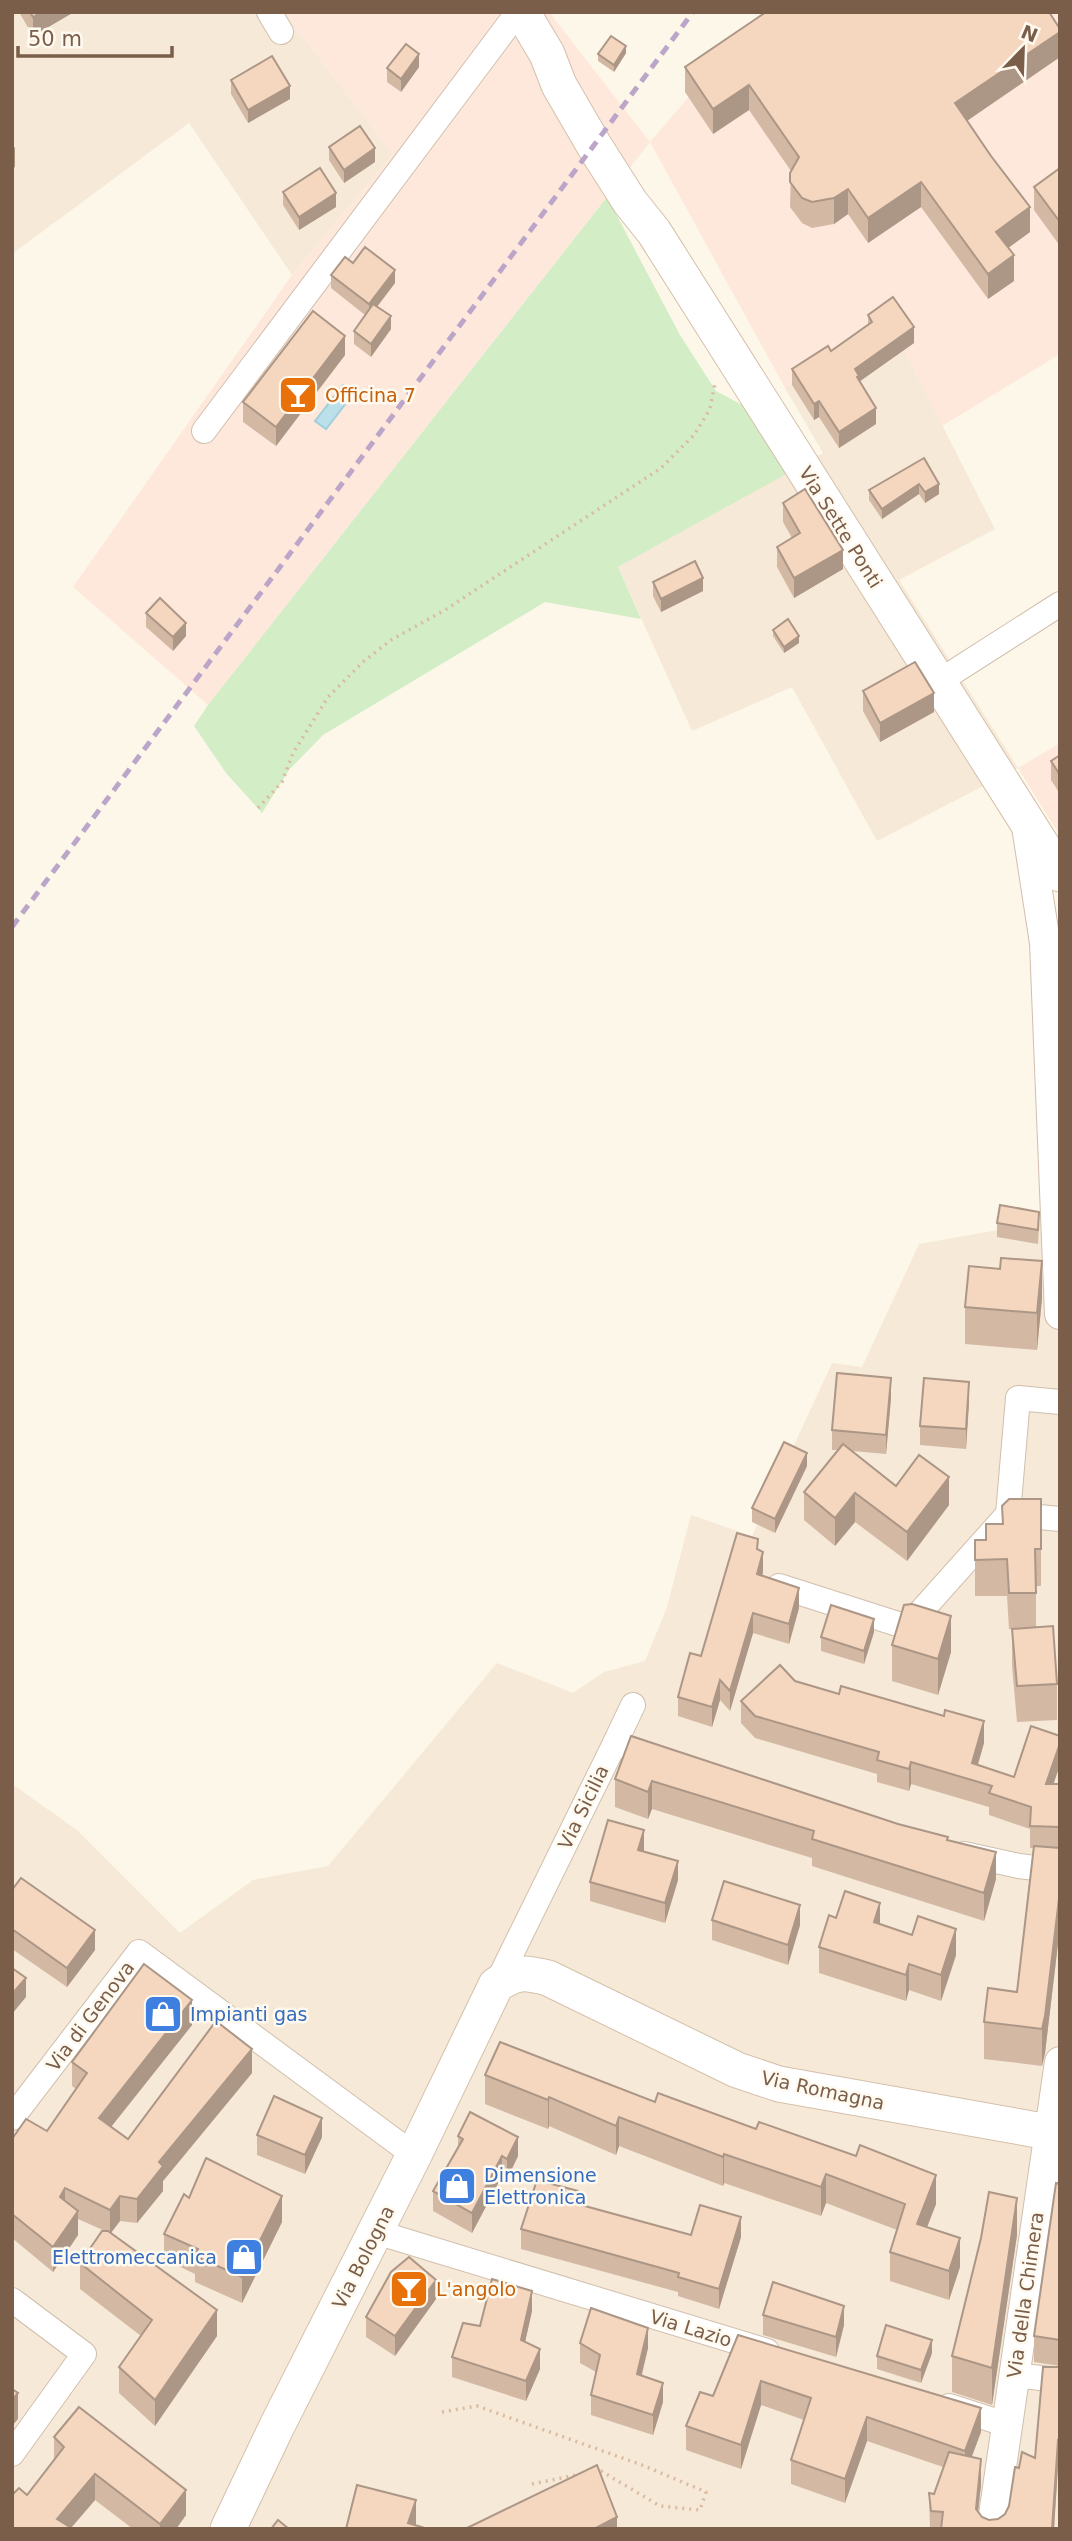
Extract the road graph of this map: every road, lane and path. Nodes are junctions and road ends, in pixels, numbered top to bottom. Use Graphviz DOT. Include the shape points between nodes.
graph roads {
  1 [pos="520,12"];
  2 [pos="715,383"];
  3 [pos="204,431"];
  4 [pos="1060,604"];
  5 [pos="938,682"];
  6 [pos="258,808"];
  7 [pos="1027,823"];
  8 [pos="1060,874"];
  9 [pos="1052,935"];
  10 [pos="1060,1314"];
  11 [pos="1060,1402"];
  12 [pos="1007,1514"];
  13 [pos="1060,1518"];
  14 [pos="779,1586"];
  15 [pos="632,1705"];
  16 [pos="615,1743"];
  17 [pos="680,1764"];
  18 [pos="940,1847"];
  19 [pos="1060,1871"];
  20 [pos="496,1985"];
  21 [pos="1060,2062"];
  22 [pos="12,2118"];
  23 [pos="1054,2133"];
  24 [pos="414,2155"];
  25 [pos="376,2232"];
  26 [pos="12,2301"];
  27 [pos="786,2357"];
  28 [pos="1013,2375"];
  29 [pos="1060,2380"];
  30 [pos="931,2401"];
  31 [pos="442,2412"];
  32 [pos="1005,2424"];
  33 [pos="12,2454"];
  34 [pos="532,2484"];
  35 [pos="228,2529"];
  36 [pos="992,2529"];
  1 -- 3 [label="street"];
  1 -- 5 [label="main road, Via Sette Ponti" via="547,54 572,80 642,196 654,232"];
  2 -- 6 [label="path" via="710,409 694,435 661,468 363,662 328,697 293,753 282,782"];
  4 -- 5 [label="street"];
  5 -- 7 [label="main road, Via Sette Ponti"];
  7 -- 8 [label="main road, Via Sette Ponti"];
  7 -- 9 [label="street"];
  9 -- 10 [label="street"];
  11 -- 12 [label="street" via="1018,1398"];
  12 -- 13 [label="street"];
  12 -- 14 [label="street" via="907,1627"];
  15 -- 16 [label="street"];
  16 -- 17 [label="street, Via Sicilia"];
  16 -- 20 [label="street, Via Sicilia"];
  18 -- 19 [label="street" via="1005,1864"];
  20 -- 23 [label="main road, Via Romagna" via="527,1972 548,1978 737,2070 779,2084"];
  20 -- 24 [label="main road, Via Bologna"];
  21 -- 23 [label="street, Via della Chimera"];
  22 -- 24 [label="street, Via di Genova" via="139,1952"];
  23 -- 28 [label="street, Via della Chimera"];
  24 -- 25 [label="main road, Via Bologna"];
  25 -- 27 [label="street, Via Lazio"];
  25 -- 35 [label="main road, Via Bologna"];
  26 -- 33 [label="street" via="84,2354"];
  28 -- 29 [label="street"];
  28 -- 32 [label="street, Via della Chimera"];
  30 -- 32 [label="street"];
  31 -- 34 [label="path" via="477,2406 706,2491 700,2510 660,2506 601,2472"];
  32 -- 36 [label="street, Via della Chimera"];
}
